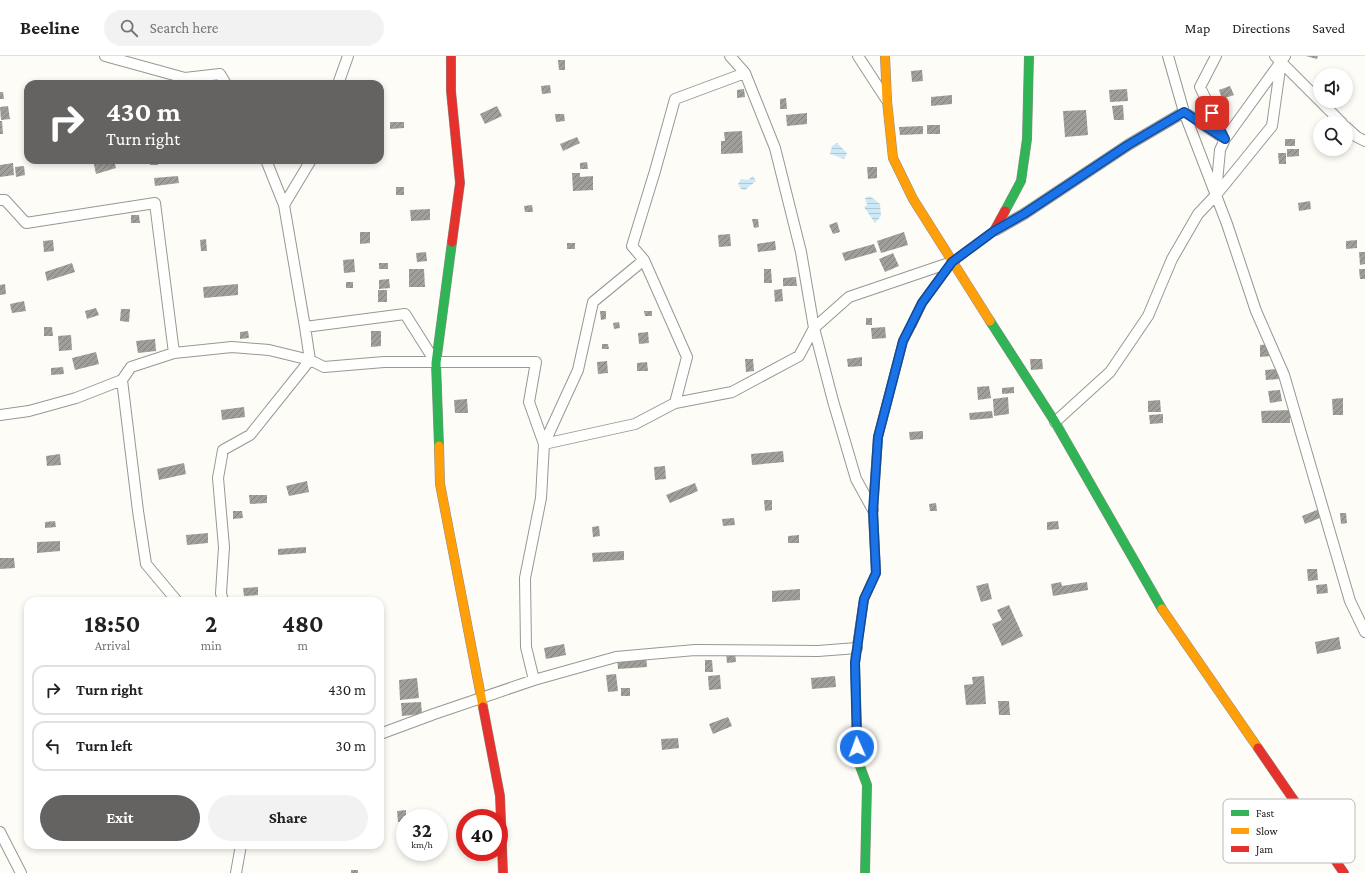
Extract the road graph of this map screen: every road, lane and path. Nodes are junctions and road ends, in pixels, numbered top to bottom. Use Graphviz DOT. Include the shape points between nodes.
graph roads {
  1 [pos="105,56"];
  2 [pos="348,56"];
  3 [pos="451,56"];
  4 [pos="730,56"];
  5 [pos="858,56"];
  6 [pos="885,56"];
  7 [pos="1029,56"];
  8 [pos="1168,56"];
  9 [pos="1216,56"];
  10 [pos="1280,58"];
  11 [pos="744,72"];
  12 [pos="224,80"];
  13 [pos="339,80"];
  14 [pos="887,101"];
  15 [pos="1184,112"];
  16 [pos="1335,116"];
  17 [pos="1353,133"];
  18 [pos="1225,139"];
  19 [pos="1365,141"];
  20 [pos="268,164"];
  21 [pos="309,164"];
  22 [pos="1216,195"];
  23 [pos="0,200"];
  24 [pos="284,205"];
  25 [pos="994,231"];
  26 [pos="644,260"];
  27 [pos="952,262"];
  28 [pos="305,327"];
  29 [pos="814,328"];
  30 [pos="174,353"];
  31 [pos="310,360"];
  32 [pos="436,363"];
  33 [pos="122,380"];
  34 [pos="676,403"];
  35 [pos="0,416"];
  36 [pos="1055,422"];
  37 [pos="544,444"];
  38 [pos="873,511"];
  39 [pos="174,597"];
  40 [pos="222,597"];
  41 [pos="1365,632"];
  42 [pos="857,648"];
  43 [pos="534,680"];
  44 [pos="481,698"];
  45 [pos="384,733"];
  46 [pos="1293,799"];
  47 [pos="0,832"];
  48 [pos="240,849"];
  49 [pos="1337,863"];
  50 [pos="21,873"];
  51 [pos="236,873"];
  52 [pos="503,873"];
  53 [pos="865,873"];
  54 [pos="1344,873"];
  1 -- 12 [label="street" via="185,78 220,74"];
  2 -- 13 [label="street"];
  3 -- 32 [label="street" via="451,91 460,183"];
  4 -- 11 [label="street"];
  5 -- 14 [label="street"];
  6 -- 14 [label="street"];
  7 -- 25 [label="street" via="1027,139 1022,181"];
  8 -- 15 [label="street"];
  9 -- 18 [label="street" via="1200,87"];
  10 -- 16 [label="street"];
  10 -- 18 [label="street"];
  10 -- 22 [label="street" via="1272,126"];
  11 -- 26 [label="street" via="675,99 632,246"];
  11 -- 29 [label="street" via="775,148 801,252"];
  14 -- 27 [label="street" via="894,158 913,199"];
  15 -- 18 [label="street"];
  15 -- 22 [label="street"];
  15 -- 25 [label="street"];
  17 -- 19 [label="street"];
  18 -- 22 [label="street" via="1220,150"];
  20 -- 24 [label="street"];
  21 -- 24 [label="street"];
  22 -- 36 [label="street" via="1198,214 1172,259 1148,316 1110,372"];
  22 -- 41 [label="street" via="1256,311 1284,375 1350,601"];
  23 -- 30 [label="street" via="5,200 26,223 155,203"];
  24 -- 28 [label="street"];
  25 -- 27 [label="street"];
  26 -- 34 [label="street" via="687,357"];
  26 -- 37 [label="street" via="592,302 578,370"];
  27 -- 29 [label="street" via="849,297"];
  27 -- 36 [label="street"];
  27 -- 38 [label="street" via="922,303 903,341 878,437"];
  28 -- 31 [label="street"];
  28 -- 32 [label="street" via="405,314"];
  29 -- 34 [label="street" via="799,356 746,385 732,392"];
  29 -- 38 [label="street" via="832,401 856,479"];
  30 -- 31 [label="street" via="232,347 269,350"];
  30 -- 33 [label="street" via="131,367"];
  31 -- 32 [label="street" via="324,367 384,362"];
  31 -- 40 [label="street" via="250,435 223,450 218,478 224,547"];
  32 -- 37 [label="street" via="536,362 529,402"];
  32 -- 44 [label="street" via="440,484"];
  33 -- 35 [label="street" via="76,398"];
  33 -- 39 [label="street" via="146,564"];
  34 -- 37 [label="street" via="635,424"];
  36 -- 46 [label="street" via="1158,603"];
  37 -- 43 [label="street" via="541,498 525,578 526,647"];
  38 -- 42 [label="street" via="876,573 864,599"];
  42 -- 43 [label="street" via="818,651 695,650 616,657"];
  42 -- 53 [label="street" via="855,663 858,761 867,785"];
  43 -- 44 [label="street"];
  44 -- 45 [label="street"];
  44 -- 52 [label="street" via="500,796"];
  47 -- 50 [label="street"];
  48 -- 51 [label="street"];
  49 -- 54 [label="street"];
}
